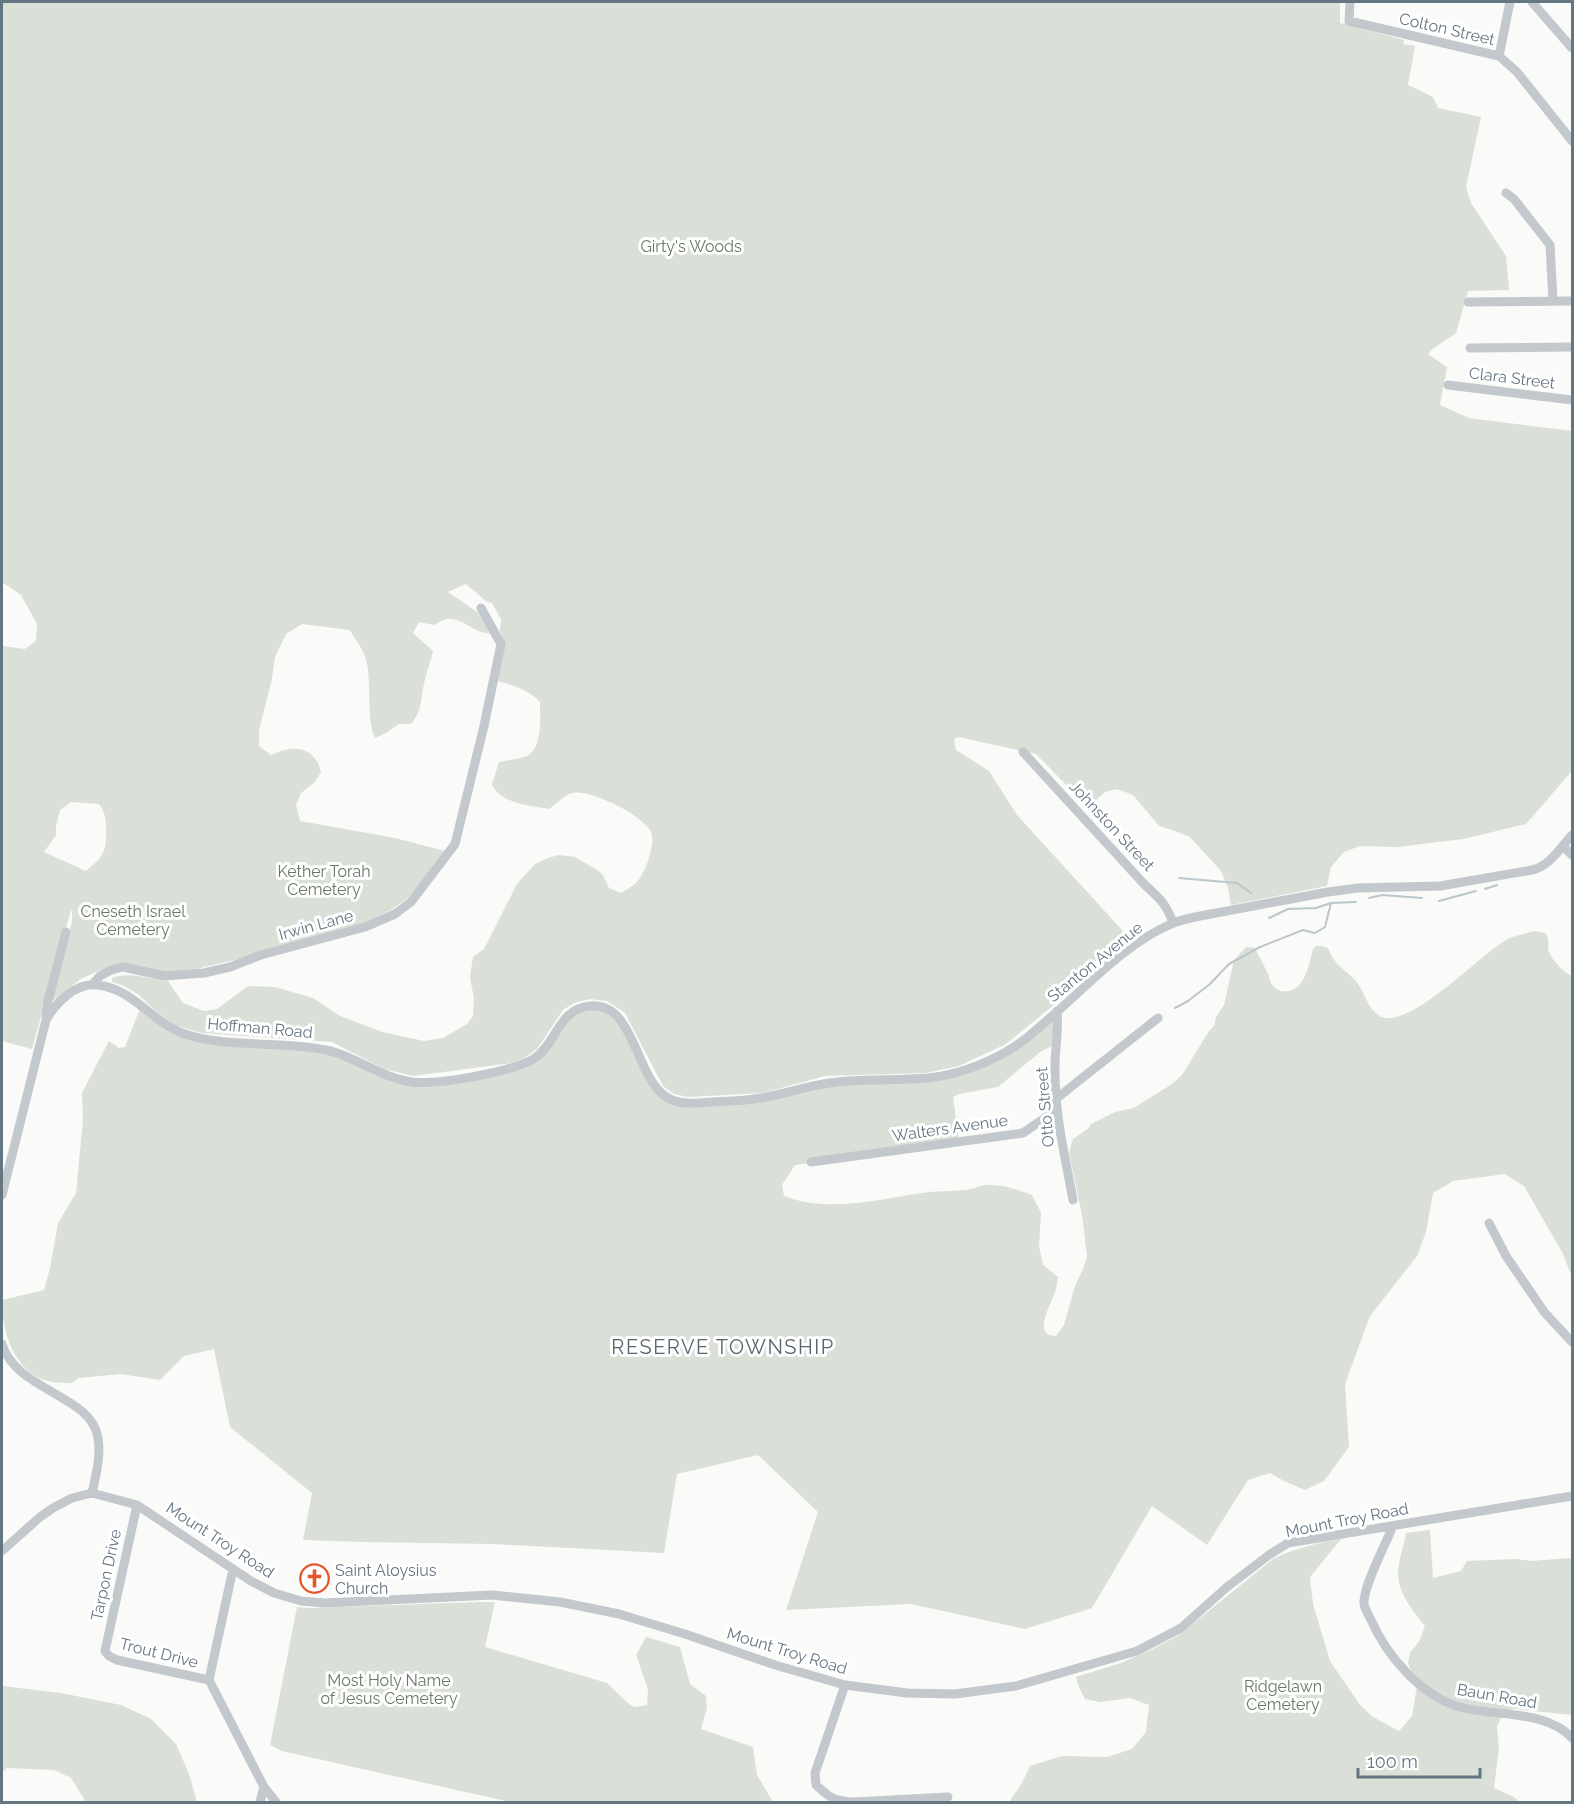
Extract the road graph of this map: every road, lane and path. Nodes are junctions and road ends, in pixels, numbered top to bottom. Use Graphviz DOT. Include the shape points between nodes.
graph roads {
  1 [pos="1350,2"];
  2 [pos="1510,2"];
  3 [pos="1532,2"];
  4 [pos="1572,48"];
  5 [pos="1499,56"];
  6 [pos="1572,141"];
  7 [pos="1514,195"];
  8 [pos="1553,301"];
  9 [pos="1572,301"];
  10 [pos="1468,302"];
  11 [pos="1572,347"];
  12 [pos="1470,348"];
  13 [pos="1448,385"];
  14 [pos="1572,400"];
  15 [pos="481,608"];
  16 [pos="1023,752"];
  17 [pos="1572,835"];
  18 [pos="1563,846"];
  19 [pos="1572,855"];
  20 [pos="1173,923"];
  21 [pos="66,932"];
  22 [pos="93,984"];
  23 [pos="1057,1011"];
  24 [pos="1158,1018"];
  25 [pos="46,1020"];
  26 [pos="1057,1098"];
  27 [pos="670,1099"];
  28 [pos="811,1162"];
  29 [pos="2,1195"];
  30 [pos="1073,1200"];
  31 [pos="1489,1223"];
  32 [pos="1572,1342"];
  33 [pos="2,1344"];
  34 [pos="93,1493"];
  35 [pos="1572,1496"];
  36 [pos="137,1505"];
  37 [pos="1393,1526"];
  38 [pos="2,1551"];
  39 [pos="233,1569"];
  40 [pos="105,1651"];
  41 [pos="208,1680"];
  42 [pos="845,1685"];
  43 [pos="1572,1738"];
  44 [pos="264,1787"];
  45 [pos="948,1797"];
  46 [pos="260,1803"];
  47 [pos="276,1803"];
  1 -- 5 [label="street, Colton Street" via="1349,21"];
  2 -- 5 [label="street"];
  3 -- 4 [label="street"];
  5 -- 6 [label="street, Colton Street" via="1517,72"];
  7 -- 8 [label="street" via="1550,246"];
  8 -- 9 [label="street"];
  8 -- 10 [label="street"];
  11 -- 12 [label="street"];
  13 -- 14 [label="street, Clara Street"];
  15 -- 22 [label="street, Irwin Lane" via="501,644 484,726 455,844 411,902 365,927 230,967 165,976 123,967 100,976"];
  16 -- 20 [label="street, Johnston Street" via="1167,907"];
  17 -- 18 [label="street, Stanton Avenue"];
  18 -- 19 [label="street"];
  18 -- 20 [label="street, Stanton Avenue" via="1547,864 1532,870 1440,886 1328,892"];
  20 -- 23 [label="street, Stanton Avenue" via="1136,944"];
  21 -- 25 [label="street"];
  22 -- 25 [label="street" via="61,1000"];
  22 -- 27 [label="street, Hoffman Road" via="121,992 161,1023 184,1034 209,1041 303,1045 332,1051 380,1073 414,1082 505,1071 528,1062 544,1050 566,1017 575,1010 599,1006 623,1024 655,1086"];
  23 -- 26 [label="street, Otto Street"];
  23 -- 27 [label="street, Stanton Avenue" via="1015,1046 948,1075 827,1083 744,1100"];
  24 -- 26 [label="street, Walters Avenue"];
  25 -- 29 [label="street"];
  26 -- 28 [label="street, Walters Avenue" via="1045,1118 1023,1133"];
  26 -- 30 [label="street, Otto Street"];
  31 -- 32 [label="street" via="1545,1313"];
  33 -- 34 [label="street" via="12,1365 21,1373 90,1419 98,1435 99,1451"];
  34 -- 36 [label="street, Mount Troy Road"];
  34 -- 38 [label="street" via="53,1508"];
  35 -- 37 [label="street, Mount Troy Road"];
  36 -- 39 [label="street, Mount Troy Road"];
  36 -- 40 [label="street, Tarpon Drive"];
  37 -- 42 [label="street, Mount Troy Road" via="1288,1543 1162,1639 1137,1652 1035,1682 955,1694"];
  37 -- 43 [label="street, Baun Road" via="1369,1581 1364,1604 1375,1629 1404,1671 1435,1697 1460,1708 1541,1719"];
  39 -- 41 [label="street"];
  39 -- 42 [label="street, Mount Troy Road" via="274,1593 301,1601 492,1595 590,1608"];
  40 -- 41 [label="street, Trout Drive" via="117,1660"];
  41 -- 44 [label="street"];
  42 -- 45 [label="street" via="815,1773 816,1785 839,1802"];
  44 -- 46 [label="street"];
  44 -- 47 [label="street"];
}
